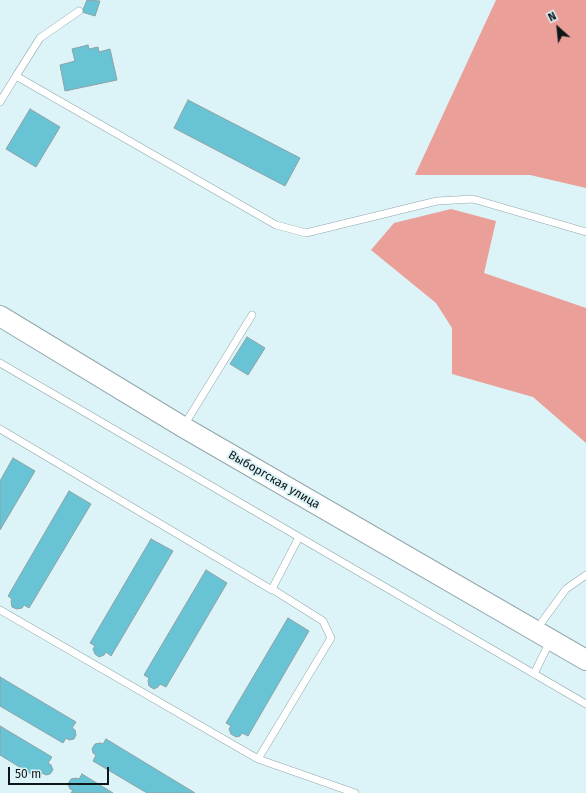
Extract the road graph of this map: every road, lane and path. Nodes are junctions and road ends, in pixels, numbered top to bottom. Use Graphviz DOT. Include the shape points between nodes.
graph roads {
  1 [pos="79,11"];
  2 [pos="16,76"];
  3 [pos="0,102"];
  4 [pos="586,232"];
  5 [pos="252,315"];
  6 [pos="0,316"];
  7 [pos="0,363"];
  8 [pos="183,427"];
  9 [pos="0,429"];
  10 [pos="299,537"];
  11 [pos="586,576"];
  12 [pos="272,590"];
  13 [pos="0,610"];
  14 [pos="544,634"];
  15 [pos="586,660"];
  16 [pos="534,674"];
  17 [pos="586,704"];
  18 [pos="258,759"];
  19 [pos="355,793"];
  1 -- 2 [label="lane" via="40,38"];
  2 -- 3 [label="lane"];
  2 -- 4 [label="lane" via="276,225 306,233 438,201 473,199"];
  5 -- 8 [label="lane"];
  6 -- 8 [label="street, Выборгская улица"];
  7 -- 10 [label="lane"];
  8 -- 14 [label="street, Выборгская улица"];
  9 -- 12 [label="lane"];
  10 -- 12 [label="lane"];
  10 -- 16 [label="lane"];
  11 -- 14 [label="lane" via="566,589"];
  12 -- 18 [label="lane" via="324,621 331,638"];
  13 -- 18 [label="lane"];
  14 -- 15 [label="street, Выборгская улица"];
  14 -- 16 [label="lane"];
  16 -- 17 [label="lane"];
  18 -- 19 [label="lane"];
}
